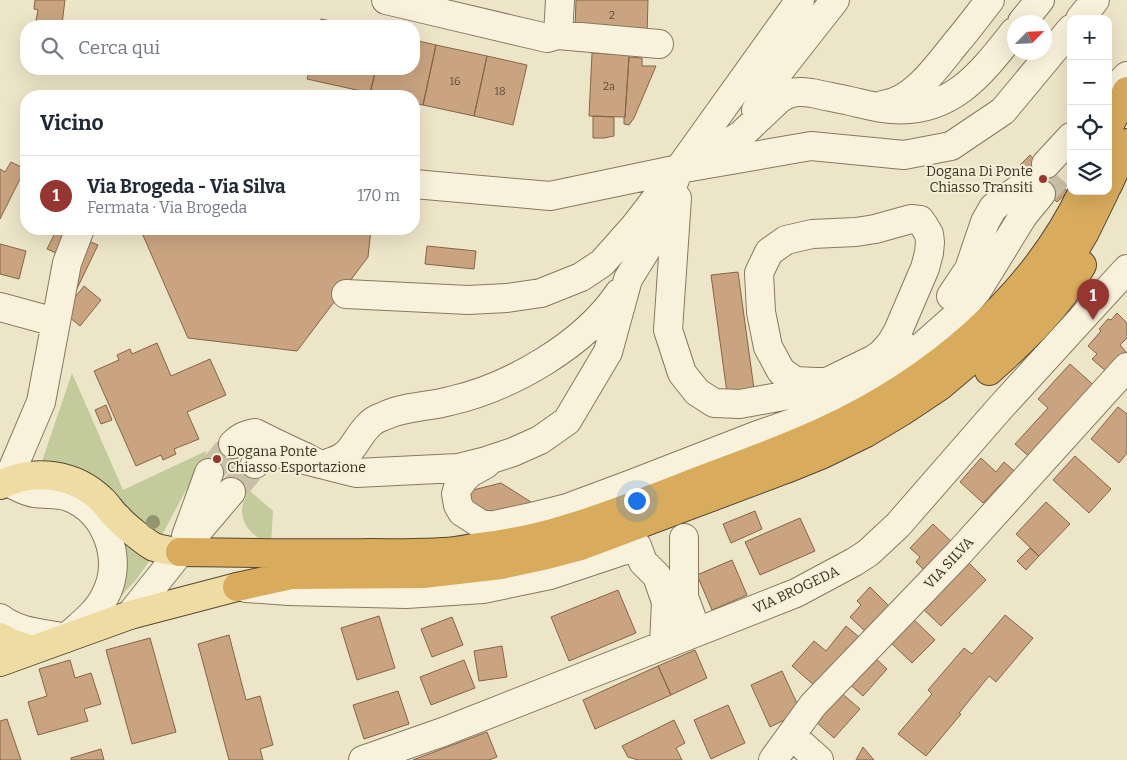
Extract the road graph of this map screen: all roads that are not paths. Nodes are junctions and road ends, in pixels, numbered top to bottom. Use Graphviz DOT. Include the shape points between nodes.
graph roads {
  1 [pos="386,0"];
  2 [pos="560,0"];
  3 [pos="800,0"];
  4 [pos="835,0"];
  5 [pos="990,0"];
  6 [pos="1040,0"];
  7 [pos="1095,0"];
  8 [pos="1028,15"];
  9 [pos="1083,15"];
  10 [pos="558,35"];
  11 [pos="1067,35"];
  12 [pos="1007,41"];
  13 [pos="658,44"];
  14 [pos="1127,76"];
  15 [pos="1113,95"];
  16 [pos="870,106"];
  17 [pos="741,135"];
  18 [pos="1127,143"];
  19 [pos="1067,144"];
  20 [pos="679,169"];
  21 [pos="1049,175"];
  22 [pos="1112,177"];
  23 [pos="420,185"];
  24 [pos="1081,195"];
  25 [pos="1104,195"];
  26 [pos="1106,195"];
  27 [pos="78,235"];
  28 [pos="1127,269"];
  29 [pos="628,279"];
  30 [pos="346,294"];
  31 [pos="0,307"];
  32 [pos="55,322"];
  33 [pos="874,360"];
  34 [pos="1127,367"];
  35 [pos="830,381"];
  36 [pos="233,444"];
  37 [pos="511,453"];
  38 [pos="255,464"];
  39 [pos="320,464"];
  40 [pos="209,473"];
  41 [pos="3,483"];
  42 [pos="231,492"];
  43 [pos="684,538"];
  44 [pos="637,546"];
  45 [pos="180,552"];
  46 [pos="237,587"];
  47 [pos="130,615"];
  48 [pos="0,618"];
  49 [pos="697,632"];
  50 [pos="0,637"];
  51 [pos="66,638"];
  52 [pos="664,645"];
  53 [pos="34,650"];
  54 [pos="0,662"];
  55 [pos="791,735"];
  56 [pos="381,757"];
  57 [pos="773,760"];
  58 [pos="818,760"];
  1 -- 10 [label="street" via="547,38"];
  2 -- 10 [label="street"];
  3 -- 20 [label="street"];
  4 -- 17 [label="street" via="780,70"];
  5 -- 16 [label="street" via="911,93 886,105"];
  6 -- 8 [label="street"];
  7 -- 9 [label="street"];
  10 -- 13 [label="street"];
  11 -- 20 [label="street" via="1003,111 951,146 904,155 811,146"];
  12 -- 16 [label="street" via="983,71 938,103 905,110"];
  14 -- 15 [label="street"];
  16 -- 17 [label="street" via="793,92 778,100"];
  17 -- 20 [label="street"];
  18 -- 22 [label="highway"];
  19 -- 21 [label="street"];
  20 -- 23 [label="street" via="550,196"];
  20 -- 29 [label="street" via="652,242"];
  20 -- 30 [label="street" via="602,263 581,277 541,293 468,300"];
  20 -- 35 [label="street" via="668,330 682,373 696,392 714,403 740,404 779,397"];
  21 -- 33 [label="street" via="993,208 985,222 970,269 949,298"];
  21 -- 37 [label="street" via="977,291 953,319 929,342 856,395 815,415 567,508 490,526 479,523 462,512 456,494 458,487 470,473"];
  24 -- 45 [label="highway" via="1047,253 1007,301 966,340 934,366 866,410 782,449 593,521 495,545 443,552"];
  25 -- 46 [label="highway" via="1068,259 1000,335 940,386 866,433 823,454 581,546 547,555 501,565 423,574 291,575"];
  26 -- 44 [label="highway" via="1098,232 1071,283 1015,348 956,398 894,439 850,462 682,525"];
  27 -- 32 [label="street" via="67,263"];
  28 -- 49 [label="street, VIA BROGEDA" via="898,525 868,553 796,593"];
  29 -- 37 [label="street" via="608,352 567,420 540,440"];
  29 -- 39 [label="street" via="608,309 591,326 530,370 479,394 389,413 368,425 345,456"];
  31 -- 32 [label="street"];
  32 -- 41 [label="street" via="41,402"];
  33 -- 35 [label="street"];
  33 -- 35 [label="street" via="898,331 925,268 929,234 920,220 905,220 856,232 812,234 786,240 769,252 759,272 761,312 768,347 781,371 795,381"];
  34 -- 55 [label="street, VIA SILVA" via="959,553 813,705"];
  36 -- 39 [label="street" via="245,435 255,434"];
  37 -- 39 [label="street" via="458,468 356,473"];
  38 -- 39 [label="street" via="268,454 278,453"];
  40 -- 45 [label="street"];
  41 -- 45 [label="main road" via="23,476 40,475 74,481 96,494 148,543 162,550"];
  41 -- 51 [label="street" via="33,493 57,494 80,503 93,513 109,538 114,567 106,596"];
  42 -- 45 [label="street"];
  43 -- 49 [label="street" via="684,597"];
  44 -- 46 [label="street" via="550,575 483,588 406,594"];
  44 -- 52 [label="street" via="643,562 657,576 666,602"];
  45 -- 47 [label="street"];
  46 -- 47 [label="main road"];
  47 -- 51 [label="main road"];
  48 -- 51 [label="street" via="25,631"];
  49 -- 52 [label="street, VIA BROGEDA"];
  50 -- 53 [label="main road"];
  51 -- 53 [label="main road"];
  52 -- 56 [label="street, VIA BROGEDA"];
  53 -- 54 [label="main road"];
  55 -- 57 [label="street, VIA SILVA"];
  55 -- 58 [label="street"];
}
